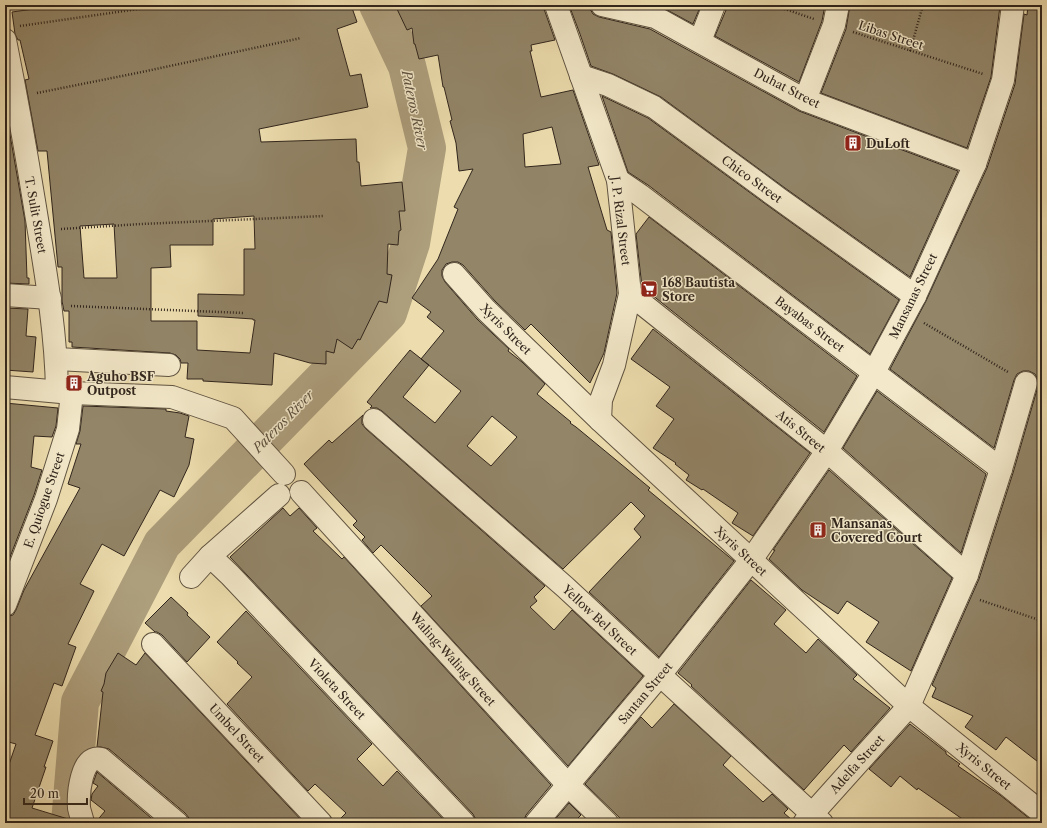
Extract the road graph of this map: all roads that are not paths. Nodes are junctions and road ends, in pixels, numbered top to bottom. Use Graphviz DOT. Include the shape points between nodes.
graph roads {
  1 [pos="556,5"];
  2 [pos="602,5"];
  3 [pos="714,5"];
  4 [pos="1012,5"];
  5 [pos="836,15"];
  6 [pos="9,33"];
  7 [pos="700,41"];
  8 [pos="581,76"];
  9 [pos="805,100"];
  10 [pos="975,164"];
  11 [pos="618,180"];
  12 [pos="454,274"];
  13 [pos="630,294"];
  14 [pos="5,295"];
  15 [pos="51,302"];
  16 [pos="911,304"];
  17 [pos="57,360"];
  18 [pos="168,365"];
  19 [pos="874,372"];
  20 [pos="1026,383"];
  21 [pos="5,387"];
  22 [pos="65,392"];
  23 [pos="374,420"];
  24 [pos="600,420"];
  25 [pos="827,451"];
  26 [pos="1001,469"];
  27 [pos="284,474"];
  28 [pos="301,492"];
  29 [pos="279,495"];
  30 [pos="210,556"];
  31 [pos="751,560"];
  32 [pos="191,577"];
  33 [pos="963,584"];
  34 [pos="5,605"];
  35 [pos="153,644"];
  36 [pos="660,675"];
  37 [pos="909,706"];
  38 [pos="568,785"];
  39 [pos="1042,813"];
  40 [pos="813,820"];
  41 [pos="83,823"];
  42 [pos="177,823"];
  43 [pos="321,823"];
  44 [pos="464,823"];
  45 [pos="536,823"];
  46 [pos="607,823"];
  1 -- 8 [label="street, J. P. Rizal Street"];
  2 -- 7 [label="street, Duhat Street" via="655,17"];
  3 -- 7 [label="street"];
  4 -- 10 [label="street, Mansanas Street" via="1003,80"];
  5 -- 9 [label="street"];
  6 -- 15 [label="street, T. Sulit Street" via="16,97"];
  7 -- 9 [label="street, Duhat Street"];
  8 -- 11 [label="street, J. P. Rizal Street"];
  8 -- 16 [label="street, Chico Street" via="608,85 654,107 778,198"];
  9 -- 10 [label="street, Duhat Street"];
  10 -- 16 [label="street, Mansanas Street"];
  11 -- 13 [label="street, J. P. Rizal Street"];
  11 -- 19 [label="street, Bayabas Street"];
  12 -- 24 [label="street, Xyris Street" via="486,310"];
  13 -- 24 [label="street, J. P. Rizal Street" via="614,365 601,400"];
  13 -- 25 [label="street, Atis Street"];
  14 -- 15 [label="street"];
  15 -- 17 [label="street, T. Sulit Street"];
  16 -- 19 [label="street, Mansanas Street"];
  17 -- 18 [label="street"];
  17 -- 22 [label="street, T. Sulit Street"];
  19 -- 25 [label="street, Mansanas Street"];
  19 -- 26 [label="street, Bayabas Street"];
  20 -- 26 [label="street, Adelfa Street"];
  21 -- 22 [label="street"];
  22 -- 27 [label="street" via="172,397 233,418"];
  22 -- 34 [label="street, E. Quiogue Street" via="68,429 46,499"];
  23 -- 36 [label="street, Yellow Bel Street" via="565,587"];
  24 -- 31 [label="street, Xyris Street"];
  25 -- 31 [label="street, Mansanas Street"];
  25 -- 33 [label="street, Atis Street"];
  26 -- 33 [label="street, Adelfa Street"];
  28 -- 38 [label="street, Waling-Waling Street"];
  29 -- 30 [label="street"];
  30 -- 32 [label="street"];
  30 -- 44 [label="street, Violeta Street"];
  31 -- 36 [label="street, Santan Street"];
  31 -- 37 [label="street, Xyris Street"];
  33 -- 37 [label="street, Adelfa Street"];
  35 -- 43 [label="street, Umbel Street"];
  36 -- 38 [label="street, Santan Street"];
  36 -- 40 [label="street, Yellow Bel Street"];
  37 -- 39 [label="street, Xyris Street"];
  37 -- 40 [label="street, Adelfa Street"];
  38 -- 45 [label="street, Santan Street"];
  38 -- 46 [label="street, Waling-Waling Street"];
  41 -- 42 [label="street" via="79,808 82,774 91,760 96,758"];
}
